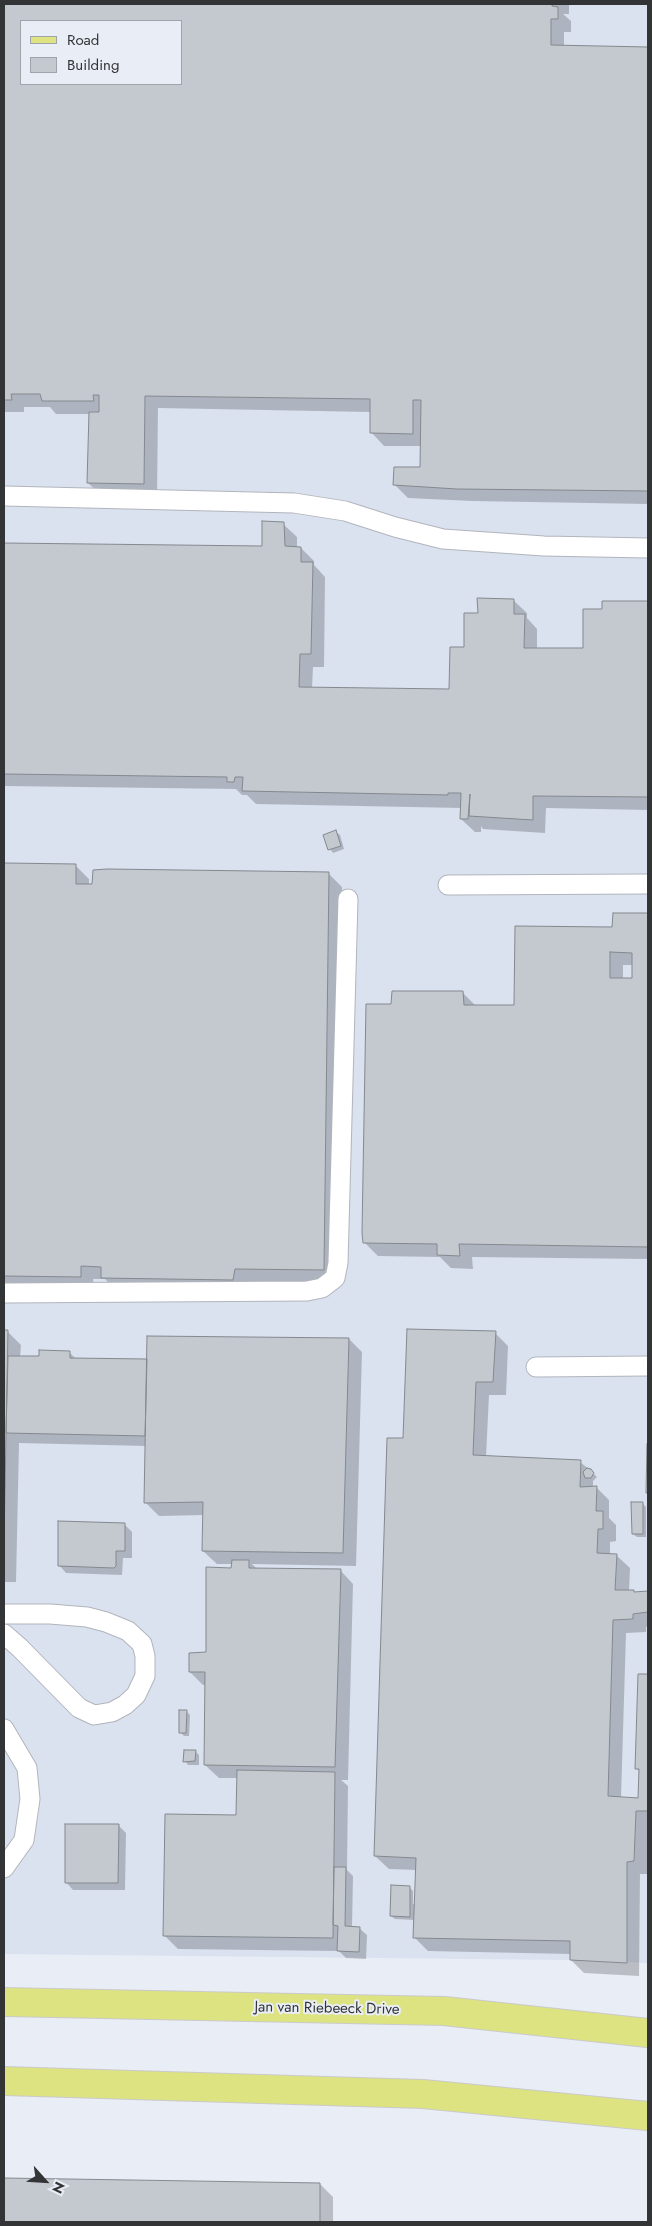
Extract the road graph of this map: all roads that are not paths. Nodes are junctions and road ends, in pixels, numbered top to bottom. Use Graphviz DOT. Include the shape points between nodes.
graph roads {
  1 [pos="4,496"];
  2 [pos="648,548"];
  3 [pos="648,884"];
  4 [pos="448,885"];
  5 [pos="348,899"];
  6 [pos="4,1293"];
  7 [pos="648,1366"];
  8 [pos="536,1368"];
  9 [pos="4,1614"];
  10 [pos="7,1636"];
  11 [pos="4,1729"];
  12 [pos="4,1868"];
  13 [pos="4,2002"];
  14 [pos="648,2033"];
  15 [pos="4,2081"];
  16 [pos="648,2116"];
  1 -- 2 [label="lane" via="294,502 345,511 443,539 544,546"];
  3 -- 4 [label="lane"];
  5 -- 6 [label="lane" via="339,1246 335,1278 322,1288 307,1291"];
  7 -- 8 [label="lane"];
  9 -- 10 [label="lane" via="87,1617 128,1631 142,1644 145,1676 136,1695 124,1705 112,1712 94,1715 79,1708"];
  11 -- 12 [label="lane" via="27,1768 30,1799 24,1840"];
  13 -- 14 [label="main road, Jan van Riebeeck Drive" via="444,2011"];
  15 -- 16 [label="main road" via="423,2094"];
}
